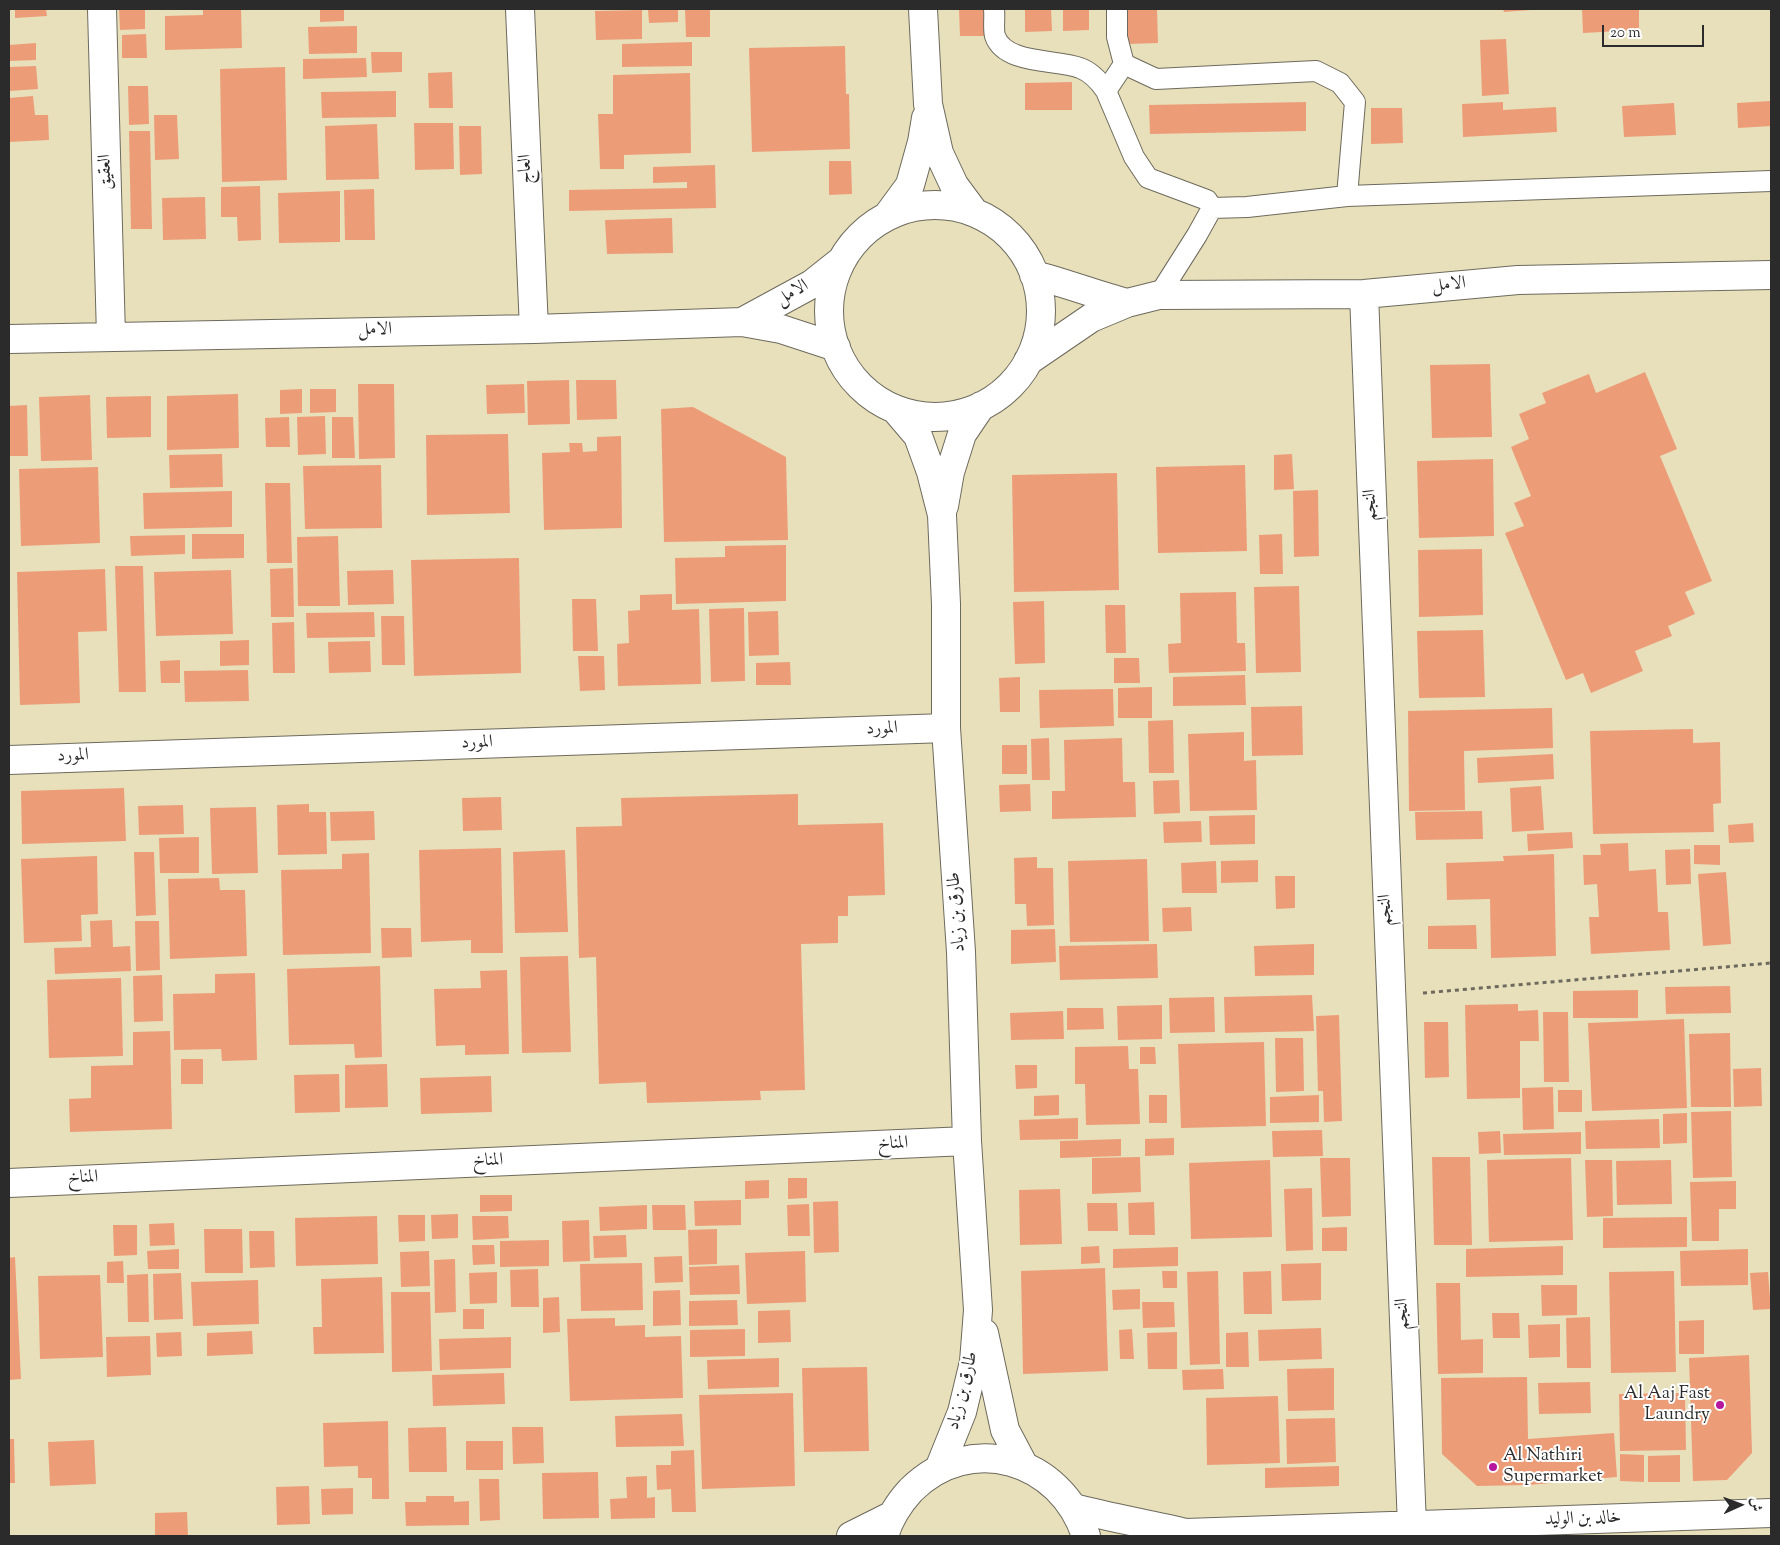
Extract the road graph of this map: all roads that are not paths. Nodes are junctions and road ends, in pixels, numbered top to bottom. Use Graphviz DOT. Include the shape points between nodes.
graph roads {
  1 [pos="102,9"];
  2 [pos="520,9"];
  3 [pos="923,9"];
  4 [pos="994,9"];
  5 [pos="1117,9"];
  6 [pos="1124,64"];
  7 [pos="1106,91"];
  8 [pos="928,104"];
  9 [pos="1771,181"];
  10 [pos="1347,196"];
  11 [pos="1212,208"];
  12 [pos="974,212"];
  13 [pos="888,215"];
  14 [pos="841,261"];
  15 [pos="1034,275"];
  16 [pos="1771,275"];
  17 [pos="1364,294"];
  18 [pos="1159,295"];
  19 [pos="1128,303"];
  20 [pos="742,322"];
  21 [pos="534,329"];
  22 [pos="111,336"];
  23 [pos="9,339"];
  24 [pos="836,348"];
  25 [pos="1028,361"];
  26 [pos="981,406"];
  27 [pos="895,409"];
  28 [pos="942,515"];
  29 [pos="946,728"];
  30 [pos="9,760"];
  31 [pos="967,1142"];
  32 [pos="9,1183"];
  33 [pos="978,1310"];
  34 [pos="1024,1466"];
  35 [pos="939,1469"];
  36 [pos="1074,1508"];
  37 [pos="1771,1513"];
  38 [pos="888,1525"];
  39 [pos="1412,1526"];
  40 [pos="1604,1528"];
  41 [pos="1301,1533"];
  42 [pos="1184,1535"];
  43 [pos="851,1536"];
  44 [pos="1086,1536"];
  1 -- 22 [label="street, العقيق"];
  2 -- 21 [label="street, العاج"];
  3 -- 8 [label="street"];
  4 -- 7 [label="lane" via="995,36 1002,48 1018,56 1080,68 1100,81"];
  5 -- 6 [label="lane" via="1117,37"];
  6 -- 7 [label="lane"];
  6 -- 10 [label="lane" via="1156,79 1316,71 1340,83 1355,102"];
  7 -- 11 [label="lane" via="1134,157 1148,178 1207,200"];
  8 -- 12 [label="street" via="938,153"];
  8 -- 13 [label="street" via="910,184"];
  9 -- 10 [label="lane"];
  10 -- 11 [label="lane"];
  11 -- 18 [label="lane"];
  12 -- 13 [label="street" via="953,206 931,205"];
  12 -- 15 [label="street" via="1004,231 1027,259"];
  13 -- 14 [label="street" via="854,242"];
  14 -- 20 [label="street, الامل" via="812,284"];
  14 -- 24 [label="street" via="830,295 830,321"];
  15 -- 19 [label="street, الامل"];
  15 -- 25 [label="street" via="1039,292 1039,327"];
  16 -- 17 [label="street, الامل" via="1518,280"];
  17 -- 18 [label="street, الامل"];
  17 -- 39 [label="street, النجم"];
  18 -- 19 [label="street, الامل"];
  19 -- 25 [label="street, الامل" via="1091,318"];
  20 -- 21 [label="street, الامل"];
  20 -- 24 [label="street, الامل" via="781,329"];
  21 -- 22 [label="street, الامل"];
  22 -- 23 [label="street, الامل"];
  24 -- 27 [label="street" via="853,378 865,391"];
  25 -- 26 [label="street" via="1008,387"];
  26 -- 27 [label="street" via="939,417"];
  26 -- 28 [label="street, طارق بن زياد" via="962,434 950,472"];
  27 -- 28 [label="street, طارق بن زياد" via="918,436"];
  28 -- 29 [label="street, طارق بن زياد"];
  29 -- 30 [label="street, المورد"];
  29 -- 31 [label="street, طارق بن زياد" via="961,952"];
  31 -- 32 [label="street, المناخ"];
  31 -- 33 [label="street, طارق بن زياد"];
  33 -- 34 [label="street, طارق بن زياد" via="1005,1430"];
  33 -- 35 [label="street, طارق بن زياد" via="974,1362 962,1412"];
  34 -- 35 [label="street" via="1008,1461 973,1459"];
  34 -- 36 [label="street" via="1052,1484"];
  35 -- 38 [label="street" via="905,1496"];
  36 -- 42 [label="street, خالد بن الوليد"];
  36 -- 44 [label="street"];
  37 -- 40 [label="street, خالد بن الوليد"];
  38 -- 43 [label="street"];
  39 -- 40 [label="street, خالد بن الوليد"];
  39 -- 41 [label="street, خالد بن الوليد"];
  41 -- 42 [label="street, خالد بن الوليد"];
}
